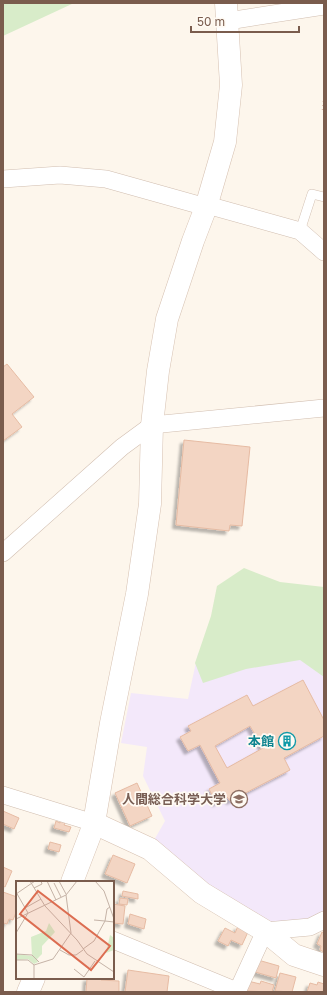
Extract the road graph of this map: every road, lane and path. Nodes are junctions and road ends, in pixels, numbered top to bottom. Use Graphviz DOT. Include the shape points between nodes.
graph roads {
  1 [pos="324,6"];
  2 [pos="227,12"];
  3 [pos="324,100"];
  4 [pos="323,110"];
  5 [pos="3,179"];
  6 [pos="324,197"];
  7 [pos="207,206"];
  8 [pos="300,231"];
  9 [pos="324,252"];
  10 [pos="324,408"];
  11 [pos="152,425"];
  12 [pos="3,553"];
  13 [pos="3,794"];
  14 [pos="94,823"];
  15 [pos="72,881"];
  16 [pos="324,920"];
  17 [pos="265,931"];
  18 [pos="114,940"];
  19 [pos="324,965"];
  20 [pos="34,979"];
  21 [pos="28,992"];
  22 [pos="237,992"];
  1 -- 2 [label="street"];
  2 -- 7 [label="street" via="231,86 226,142"];
  3 -- 4 [label="path"];
  5 -- 7 [label="street" via="60,175 106,178"];
  6 -- 8 [label="lane" via="312,194"];
  7 -- 8 [label="street"];
  7 -- 11 [label="street" via="167,319"];
  8 -- 9 [label="street"];
  10 -- 11 [label="street"];
  11 -- 12 [label="street" via="122,447"];
  11 -- 14 [label="street" via="150,504 138,587"];
  13 -- 14 [label="street"];
  14 -- 15 [label="street"];
  14 -- 17 [label="street" via="150,849 202,892"];
  16 -- 17 [label="street" via="310,927"];
  17 -- 19 [label="street" via="294,955"];
  17 -- 22 [label="street"];
  18 -- 22 [label="street"];
  20 -- 21 [label="street"];
}
